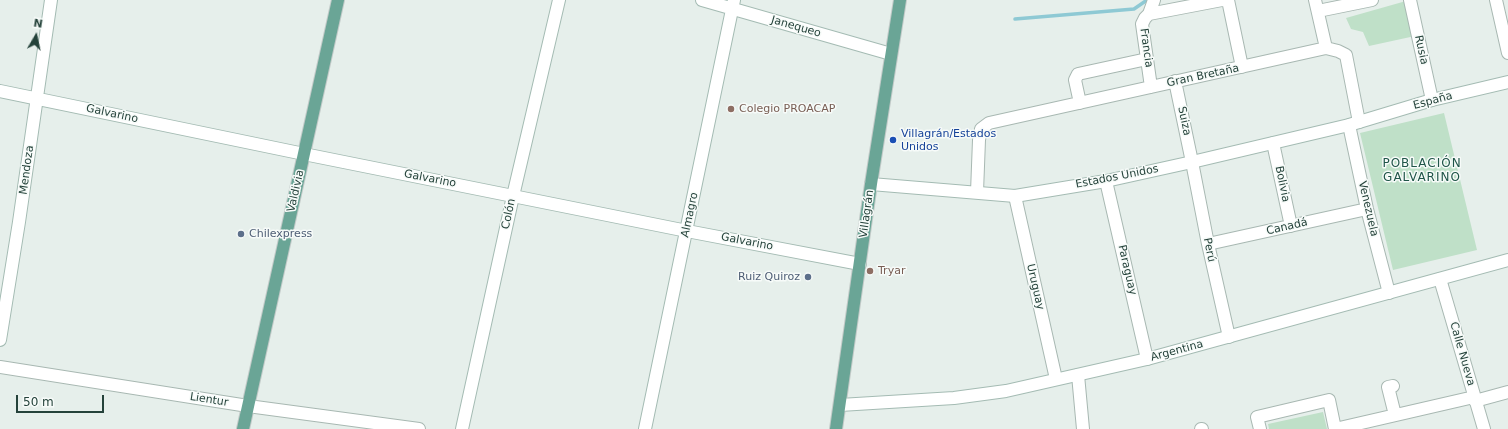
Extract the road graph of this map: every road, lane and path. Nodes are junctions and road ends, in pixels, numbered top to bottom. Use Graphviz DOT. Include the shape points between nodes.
graph roads {
  1 [pos="51,0"];
  2 [pos="338,0"];
  3 [pos="558,0"];
  4 [pos="702,0"];
  5 [pos="900,0"];
  6 [pos="1154,0"];
  7 [pos="1222,0"];
  8 [pos="1228,0"];
  9 [pos="1372,0"];
  10 [pos="1410,0"];
  11 [pos="1496,0"];
  12 [pos="733,4"];
  13 [pos="1317,6"];
  14 [pos="1149,14"];
  15 [pos="1326,48"];
  16 [pos="1508,53"];
  17 [pos="891,54"];
  18 [pos="1148,59"];
  19 [pos="1242,67"];
  20 [pos="1175,81"];
  21 [pos="1508,82"];
  22 [pos="1151,87"];
  23 [pos="0,91"];
  24 [pos="37,99"];
  25 [pos="1432,100"];
  26 [pos="1080,103"];
  27 [pos="1354,124"];
  28 [pos="1273,143"];
  29 [pos="304,154"];
  30 [pos="1192,162"];
  31 [pos="1106,181"];
  32 [pos="871,184"];
  33 [pos="977,192"];
  34 [pos="513,196"];
  35 [pos="1015,196"];
  36 [pos="1367,209"];
  37 [pos="1291,226"];
  38 [pos="687,231"];
  39 [pos="1208,244"];
  40 [pos="1508,260"];
  41 [pos="860,264"];
  42 [pos="1440,279"];
  43 [pos="1389,293"];
  44 [pos="1229,337"];
  45 [pos="0,340"];
  46 [pos="1147,359"];
  47 [pos="0,366"];
  48 [pos="1078,375"];
  49 [pos="1056,379"];
  50 [pos="1393,386"];
  51 [pos="1508,392"];
  52 [pos="1475,399"];
  53 [pos="840,405"];
  54 [pos="248,406"];
  55 [pos="1395,415"];
  56 [pos="243,429"];
  57 [pos="419,429"];
  58 [pos="462,429"];
  59 [pos="644,429"];
  60 [pos="836,429"];
  61 [pos="1083,429"];
  62 [pos="1260,429"];
  63 [pos="1335,429"];
  64 [pos="1484,429"];
  1 -- 24 [label="street, Mendoza"];
  2 -- 29 [label="main road, Valdivia"];
  3 -- 34 [label="street, Colón"];
  4 -- 12 [label="street, Janequeo"];
  5 -- 17 [label="main road, Villagrán"];
  6 -- 14 [label="street"];
  7 -- 14 [label="street, Francia"];
  8 -- 19 [label="street"];
  9 -- 13 [label="street"];
  10 -- 25 [label="street, Rusia"];
  11 -- 16 [label="street"];
  12 -- 17 [label="street, Janequeo"];
  12 -- 38 [label="street, Almagro"];
  13 -- 15 [label="street"];
  14 -- 18 [label="street, Francia" via="1142,24"];
  15 -- 19 [label="street, Gran Bretaña"];
  15 -- 27 [label="street, Venezuela" via="1346,55"];
  17 -- 32 [label="main road, Villagrán"];
  18 -- 22 [label="street, Francia"];
  18 -- 26 [label="street" via="1078,74 1075,80"];
  19 -- 20 [label="street, Gran Bretaña"];
  20 -- 22 [label="street, Gran Bretaña"];
  20 -- 30 [label="street, Suiza"];
  21 -- 25 [label="street, España"];
  22 -- 26 [label="street, Gran Bretaña"];
  23 -- 24 [label="street, Galvarino"];
  24 -- 29 [label="street, Galvarino"];
  24 -- 45 [label="street, Mendoza"];
  25 -- 27 [label="street, España"];
  26 -- 33 [label="street, Gran Bretaña" via="989,123 981,129"];
  27 -- 28 [label="street, Estados Unidos"];
  27 -- 36 [label="street, Venezuela"];
  28 -- 30 [label="street, Estados Unidos"];
  28 -- 37 [label="street, Bolivia"];
  29 -- 34 [label="street, Galvarino"];
  29 -- 54 [label="main road, Valdivia"];
  30 -- 31 [label="street, Estados Unidos"];
  30 -- 39 [label="street, Perú"];
  31 -- 35 [label="street, Estados Unidos"];
  31 -- 46 [label="street, Paraguay"];
  32 -- 33 [label="street, Estados Unidos"];
  32 -- 41 [label="main road, Villagrán"];
  33 -- 35 [label="street, Estados Unidos"];
  34 -- 38 [label="street, Galvarino"];
  34 -- 58 [label="street, Colón"];
  35 -- 49 [label="street, Uruguay"];
  36 -- 37 [label="street, Canadá"];
  36 -- 43 [label="street, Venezuela"];
  37 -- 39 [label="street, Canadá"];
  38 -- 41 [label="street, Galvarino"];
  38 -- 59 [label="street, Almagro"];
  39 -- 44 [label="street, Perú"];
  40 -- 42 [label="street, Argentina"];
  41 -- 53 [label="main road, Villagrán"];
  42 -- 43 [label="street, Argentina"];
  42 -- 52 [label="street, Calle Nueva"];
  43 -- 44 [label="street, Argentina"];
  44 -- 46 [label="street, Argentina"];
  46 -- 48 [label="street, Argentina"];
  47 -- 54 [label="street, Lientur"];
  48 -- 49 [label="street, Argentina"];
  48 -- 61 [label="street"];
  49 -- 53 [label="street, Argentina" via="981,395"];
  50 -- 55 [label="street" via="1388,387"];
  51 -- 52 [label="street"];
  52 -- 55 [label="street"];
  52 -- 64 [label="street, Calle Nueva"];
  53 -- 60 [label="main road, Villagrán"];
  54 -- 56 [label="main road, Valdivia"];
  54 -- 57 [label="street, Lientur"];
  55 -- 63 [label="street"];
  62 -- 63 [label="street" via="1257,417 1329,400"];
}
